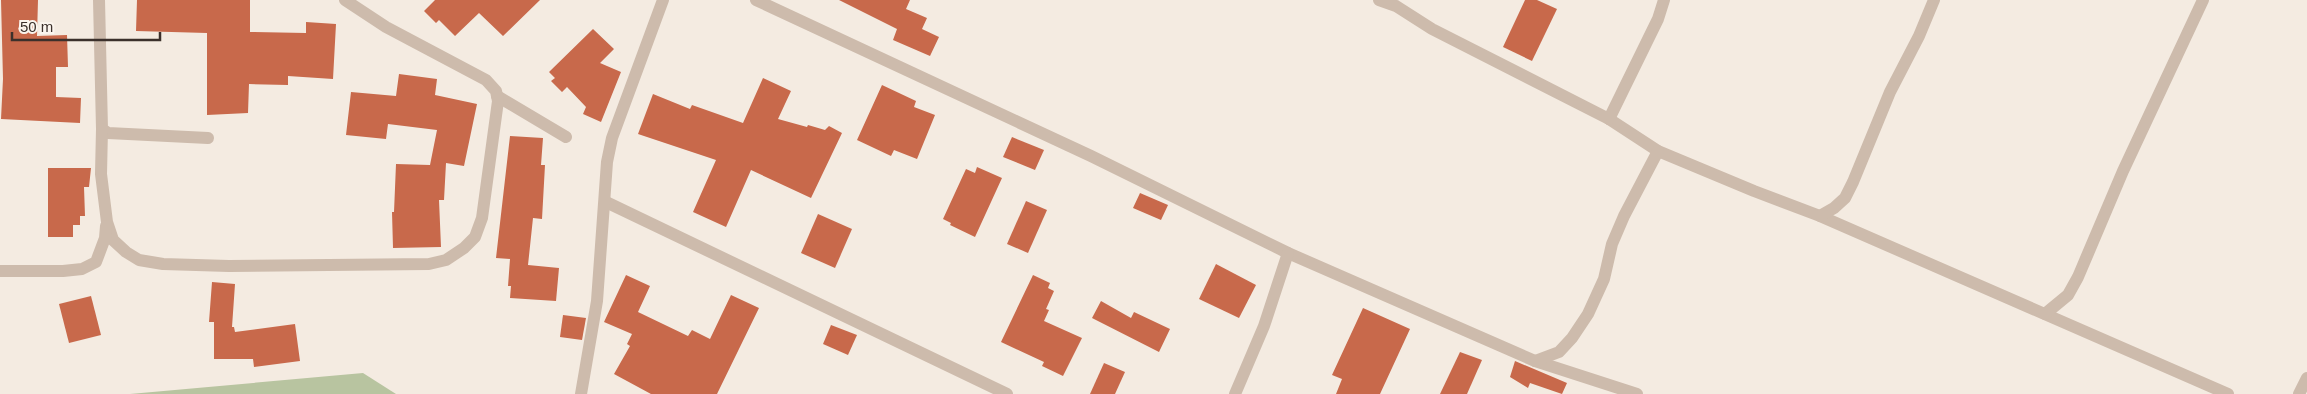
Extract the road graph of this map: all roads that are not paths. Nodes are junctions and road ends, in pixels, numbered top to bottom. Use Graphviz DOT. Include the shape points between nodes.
graph roads {
  1 [pos="99,0"];
  2 [pos="345,0"];
  3 [pos="662,0"];
  4 [pos="756,0"];
  5 [pos="1379,0"];
  6 [pos="1664,0"];
  7 [pos="1934,0"];
  8 [pos="2203,0"];
  9 [pos="1398,3"];
  10 [pos="497,96"];
  11 [pos="1608,119"];
  12 [pos="102,129"];
  13 [pos="566,137"];
  14 [pos="208,138"];
  15 [pos="1658,151"];
  16 [pos="606,202"];
  17 [pos="1820,216"];
  18 [pos="107,222"];
  19 [pos="1288,253"];
  20 [pos="0,272"];
  21 [pos="2045,314"];
  22 [pos="1535,361"];
  23 [pos="2307,378"];
  24 [pos="580,394"];
  25 [pos="1007,394"];
  26 [pos="1235,394"];
  27 [pos="1637,394"];
  28 [pos="2228,394"];
  29 [pos="2299,394"];
  1 -- 12 [label="street"];
  2 -- 10 [label="street" via="386,27 486,80"];
  3 -- 16 [label="street" via="612,138 607,162"];
  4 -- 19 [label="street" via="1091,156"];
  5 -- 9 [label="street"];
  6 -- 11 [label="street"];
  7 -- 17 [label="street" via="1845,198"];
  8 -- 21 [label="street" via="2123,171 2078,277 2060,304"];
  9 -- 11 [label="street" via="1432,29"];
  10 -- 13 [label="street"];
  10 -- 18 [label="street" via="498,110 482,218 475,237 446,260 429,264 163,264 138,260 126,252 113,240"];
  11 -- 15 [label="street"];
  12 -- 14 [label="street" via="108,133"];
  12 -- 18 [label="street" via="101,174"];
  15 -- 17 [label="street"];
  15 -- 22 [label="street" via="1624,216 1612,244 1604,279 1588,314 1559,352"];
  16 -- 24 [label="street" via="597,301"];
  16 -- 25 [label="street"];
  17 -- 21 [label="street"];
  18 -- 20 [label="street" via="96,262 82,269"];
  19 -- 22 [label="street"];
  19 -- 26 [label="street" via="1264,326"];
  21 -- 28 [label="street"];
  22 -- 27 [label="street"];
  23 -- 29 [label="street"];
}
